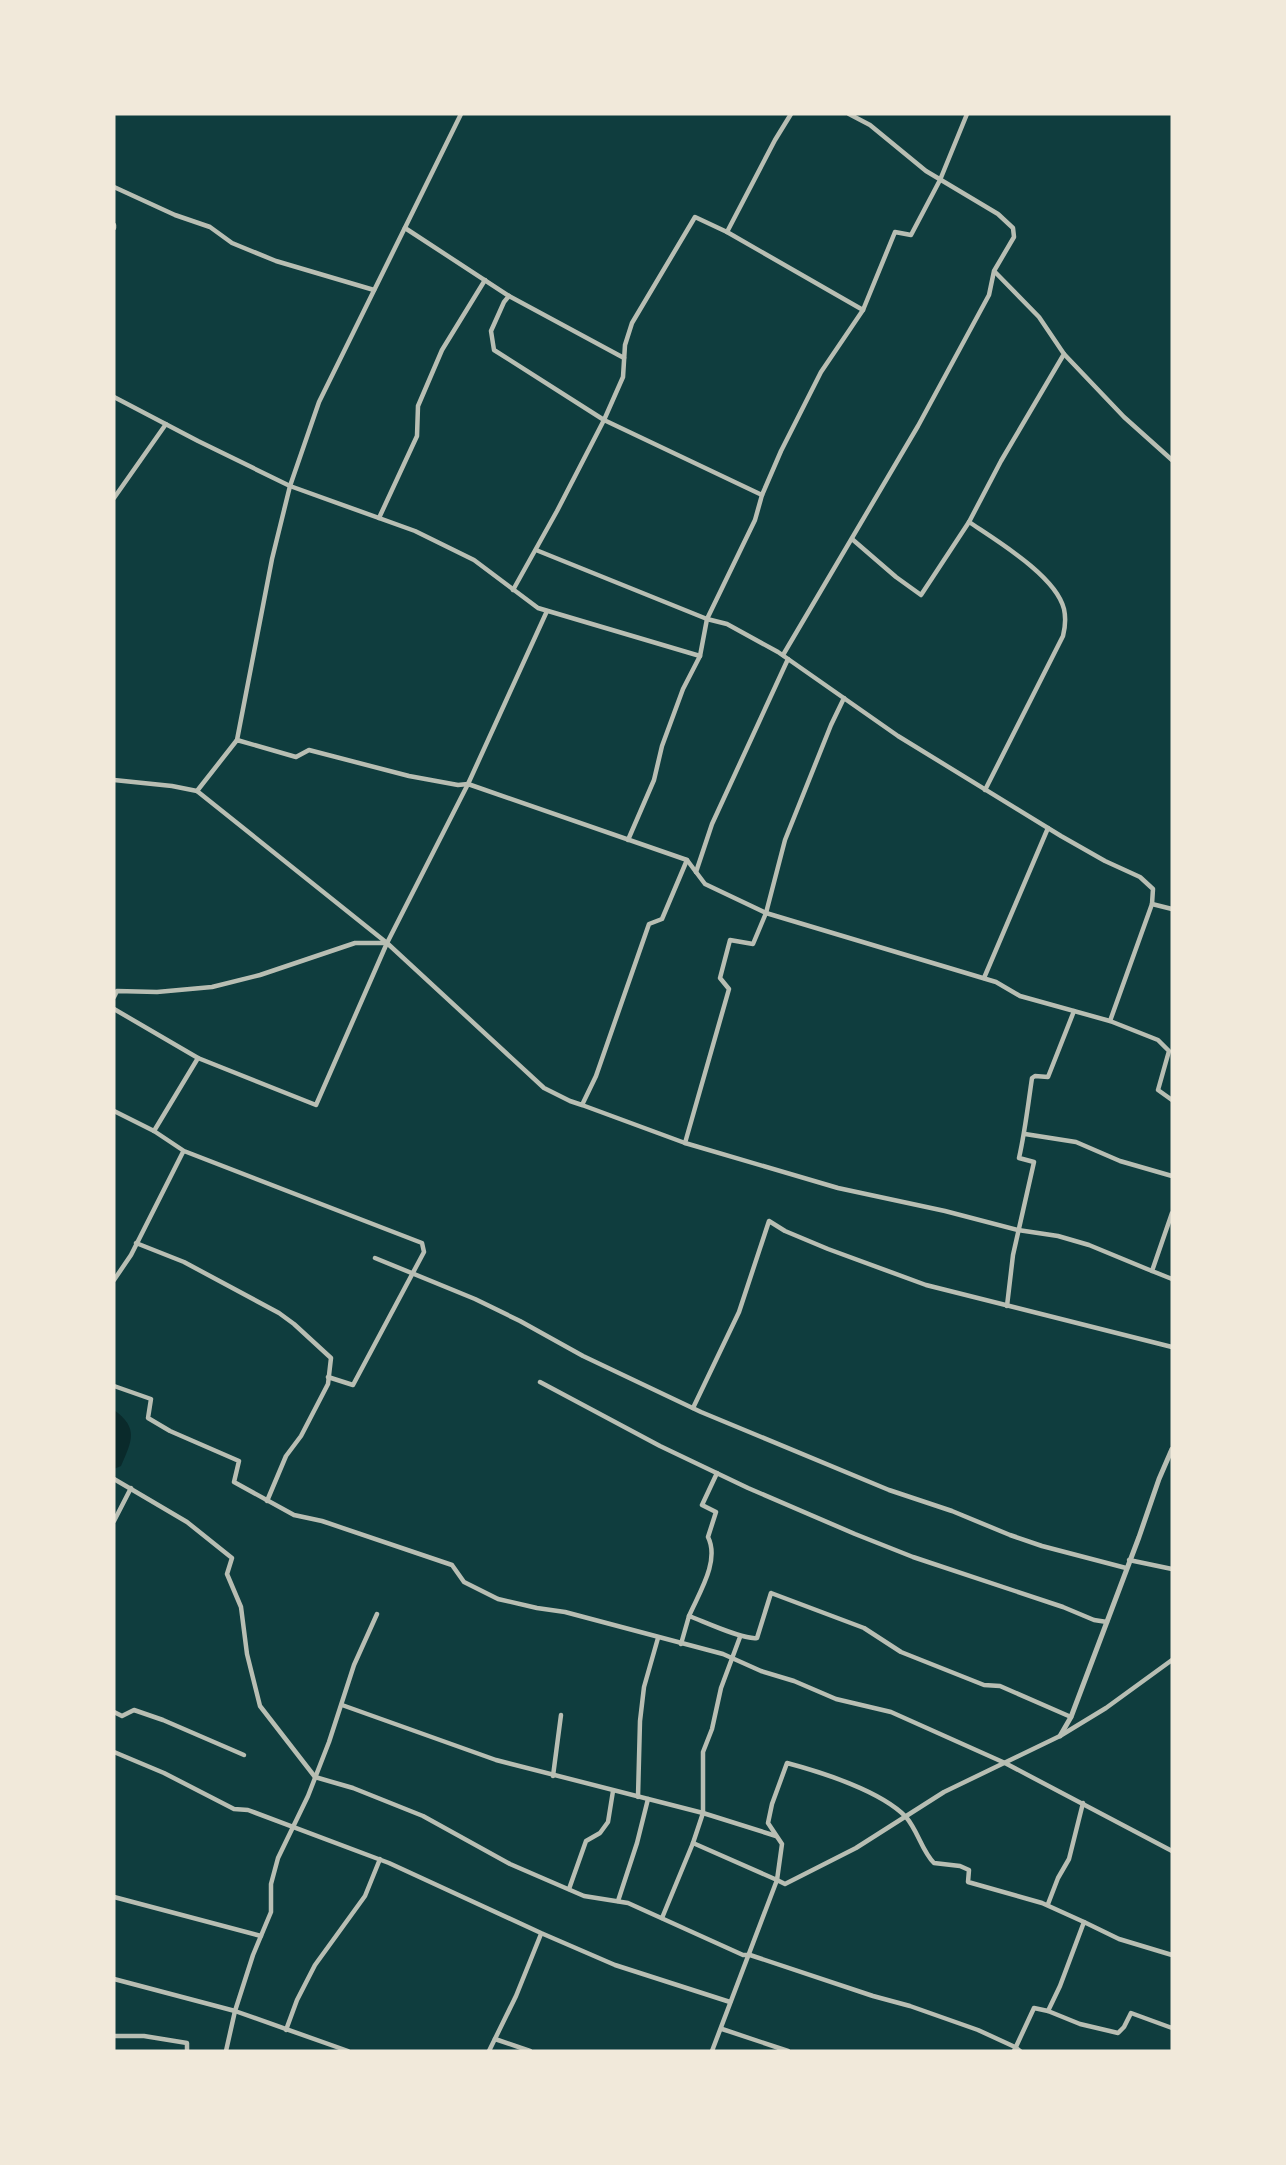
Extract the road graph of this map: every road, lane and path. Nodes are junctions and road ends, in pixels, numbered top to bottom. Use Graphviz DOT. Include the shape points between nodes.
graph roads {
  1 [pos="461,114"];
  2 [pos="791,114"];
  3 [pos="849,114"];
  4 [pos="967,114"];
  5 [pos="940,180"];
  6 [pos="114,187"];
  7 [pos="405,228"];
  8 [pos="727,232"];
  9 [pos="994,271"];
  10 [pos="485,280"];
  11 [pos="374,290"];
  12 [pos="509,296"];
  13 [pos="863,310"];
  14 [pos="1064,354"];
  15 [pos="624,358"];
  16 [pos="114,397"];
  17 [pos="604,420"];
  18 [pos="166,424"];
  19 [pos="1172,460"];
  20 [pos="290,486"];
  21 [pos="762,495"];
  22 [pos="114,498"];
  23 [pos="379,518"];
  24 [pos="969,522"];
  25 [pos="852,538"];
  26 [pos="536,550"];
  27 [pos="513,590"];
  28 [pos="547,611"];
  29 [pos="707,619"];
  30 [pos="700,656"];
  31 [pos="786,657"];
  32 [pos="844,698"];
  33 [pos="237,740"];
  34 [pos="114,780"];
  35 [pos="468,784"];
  36 [pos="985,790"];
  37 [pos="197,791"];
  38 [pos="1048,828"];
  39 [pos="628,840"];
  40 [pos="687,860"];
  41 [pos="696,872"];
  42 [pos="1152,904"];
  43 [pos="1172,909"];
  44 [pos="766,913"];
  45 [pos="387,943"];
  46 [pos="984,978"];
  47 [pos="114,997"];
  48 [pos="114,1009"];
  49 [pos="1074,1011"];
  50 [pos="1110,1021"];
  51 [pos="198,1058"];
  52 [pos="1172,1100"];
  53 [pos="582,1105"];
  54 [pos="114,1111"];
  55 [pos="153,1131"];
  56 [pos="1025,1134"];
  57 [pos="685,1143"];
  58 [pos="184,1151"];
  59 [pos="1172,1176"];
  60 [pos="1172,1213"];
  61 [pos="1018,1230"];
  62 [pos="136,1243"];
  63 [pos="375,1258"];
  64 [pos="1152,1271"];
  65 [pos="412,1273"];
  66 [pos="1172,1279"];
  67 [pos="114,1280"];
  68 [pos="1007,1306"];
  69 [pos="1172,1347"];
  70 [pos="328,1377"];
  71 [pos="540,1382"];
  72 [pos="114,1386"];
  73 [pos="693,1408"];
  74 [pos="1172,1449"];
  75 [pos="717,1473"];
  76 [pos="114,1479"];
  77 [pos="131,1488"];
  78 [pos="267,1501"];
  79 [pos="114,1521"];
  80 [pos="1129,1560"];
  81 [pos="1126,1568"];
  82 [pos="1172,1569"];
  83 [pos="377,1614"];
  84 [pos="690,1616"];
  85 [pos="1107,1622"];
  86 [pos="740,1637"];
  87 [pos="658,1638"];
  88 [pos="681,1644"];
  89 [pos="731,1658"];
  90 [pos="1172,1660"];
  91 [pos="342,1705"];
  92 [pos="114,1712"];
  93 [pos="561,1715"];
  94 [pos="1071,1717"];
  95 [pos="1060,1736"];
  96 [pos="114,1752"];
  97 [pos="244,1755"];
  98 [pos="1004,1763"];
  99 [pos="553,1776"];
  100 [pos="315,1777"];
  101 [pos="613,1791"];
  102 [pos="638,1797"];
  103 [pos="648,1799"];
  104 [pos="1083,1803"];
  105 [pos="703,1813"];
  106 [pos="906,1817"];
  107 [pos="293,1827"];
  108 [pos="776,1836"];
  109 [pos="693,1843"];
  110 [pos="1172,1851"];
  111 [pos="380,1859"];
  112 [pos="777,1880"];
  113 [pos="569,1889"];
  114 [pos="114,1898"];
  115 [pos="618,1901"];
  116 [pos="1048,1905"];
  117 [pos="662,1918"];
  118 [pos="1084,1922"];
  119 [pos="541,1933"];
  120 [pos="261,1937"];
  121 [pos="750,1955"];
  122 [pos="1172,1955"];
  123 [pos="114,1979"];
  124 [pos="730,2002"];
  125 [pos="235,2011"];
  126 [pos="1048,2011"];
  127 [pos="1172,2028"];
  128 [pos="722,2029"];
  129 [pos="286,2030"];
  130 [pos="114,2036"];
  131 [pos="495,2039"];
  132 [pos="1015,2049"];
  133 [pos="187,2051"];
  134 [pos="226,2051"];
  135 [pos="348,2051"];
  136 [pos="489,2051"];
  137 [pos="530,2051"];
  138 [pos="712,2051"];
  139 [pos="788,2051"];
  140 [pos="1020,2051"];
  1 -- 7 [label="street"];
  2 -- 8 [label="street"];
  3 -- 5 [label="street"];
  4 -- 5 [label="street"];
  5 -- 9 [label="street" via="1013,228 1014,237"];
  5 -- 13 [label="street" via="911,234 895,232"];
  6 -- 11 [label="street" via="210,227 232,243 276,261"];
  7 -- 10 [label="street"];
  7 -- 11 [label="street"];
  8 -- 13 [label="street"];
  8 -- 15 [label="street" via="695,217 632,323"];
  9 -- 14 [label="street" via="1039,317"];
  9 -- 25 [label="street" via="989,295"];
  10 -- 12 [label="street"];
  10 -- 23 [label="street" via="442,350 418,406 417,436"];
  11 -- 20 [label="street" via="319,402"];
  12 -- 15 [label="street"];
  12 -- 17 [label="street" via="491,331 494,351"];
  13 -- 21 [label="street" via="821,372"];
  14 -- 19 [label="street"];
  14 -- 24 [label="street"];
  15 -- 17 [label="street" via="623,377"];
  16 -- 18 [label="street"];
  17 -- 21 [label="street"];
  17 -- 26 [label="street"];
  18 -- 20 [label="street"];
  18 -- 22 [label="street"];
  20 -- 23 [label="street"];
  20 -- 33 [label="street"];
  21 -- 29 [label="street" via="755,520"];
  23 -- 27 [label="street" via="474,560"];
  24 -- 25 [label="street" via="921,595"];
  24 -- 36 [label="street" via="1039,574 1059,596 1065,611 1063,636"];
  25 -- 31 [label="street"];
  26 -- 27 [label="street"];
  26 -- 29 [label="street"];
  27 -- 28 [label="street"];
  28 -- 30 [label="street"];
  28 -- 35 [label="street"];
  29 -- 30 [label="street"];
  29 -- 31 [label="street" via="727,624"];
  30 -- 39 [label="street" via="683,689 654,780"];
  31 -- 32 [label="street"];
  31 -- 41 [label="street" via="712,824"];
  32 -- 36 [label="street"];
  32 -- 44 [label="street" via="785,840"];
  33 -- 35 [label="street" via="296,757 309,750 410,776"];
  33 -- 37 [label="street"];
  34 -- 37 [label="street"];
  35 -- 39 [label="street"];
  35 -- 45 [label="street"];
  36 -- 38 [label="street"];
  37 -- 45 [label="street"];
  38 -- 42 [label="street" via="1140,877 1153,889"];
  38 -- 46 [label="street"];
  39 -- 40 [label="street"];
  40 -- 41 [label="street"];
  40 -- 53 [label="street" via="662,919 649,925"];
  41 -- 44 [label="street" via="705,884"];
  42 -- 43 [label="street"];
  42 -- 50 [label="street"];
  44 -- 46 [label="street"];
  44 -- 57 [label="street" via="753,944 730,940 720,978 729,989"];
  45 -- 47 [label="street" via="355,943 212,987 117,991"];
  45 -- 51 [label="street" via="316,1105"];
  45 -- 53 [label="street" via="544,1088"];
  46 -- 49 [label="street" via="1020,996"];
  48 -- 51 [label="street"];
  49 -- 50 [label="street"];
  49 -- 56 [label="street" via="1048,1077 1032,1078"];
  50 -- 52 [label="street" via="1158,1040 1169,1051 1158,1090"];
  51 -- 55 [label="street"];
  53 -- 57 [label="street"];
  54 -- 55 [label="street"];
  55 -- 58 [label="street"];
  56 -- 59 [label="street" via="1076,1142"];
  56 -- 61 [label="street" via="1019,1158 1034,1162"];
  57 -- 61 [label="street" via="838,1188"];
  58 -- 62 [label="street"];
  58 -- 65 [label="street" via="422,1243 424,1252"];
  60 -- 64 [label="street"];
  61 -- 64 [label="street" via="1089,1245"];
  61 -- 68 [label="street"];
  62 -- 67 [label="street"];
  62 -- 70 [label="street" via="184,1262 287,1318 331,1357"];
  63 -- 65 [label="street"];
  64 -- 66 [label="street"];
  65 -- 70 [label="street" via="353,1385"];
  65 -- 73 [label="street" via="475,1298"];
  68 -- 69 [label="street"];
  68 -- 73 [label="street" via="926,1285 828,1249 769,1221 739,1312"];
  70 -- 78 [label="street"];
  71 -- 75 [label="street"];
  72 -- 78 [label="street" via="151,1399 148,1419 239,1461 234,1482"];
  73 -- 81 [label="street" via="1010,1535"];
  74 -- 80 [label="street"];
  75 -- 84 [label="street" via="702,1505 716,1512 708,1537 712,1561"];
  75 -- 85 [label="street" via="882,1545"];
  76 -- 77 [label="street"];
  77 -- 79 [label="street"];
  77 -- 100 [label="street" via="187,1522 232,1558 228,1574 241,1607 260,1706"];
  78 -- 87 [label="street" via="293,1515 452,1565 464,1582 498,1599"];
  80 -- 81 [label="street"];
  80 -- 82 [label="street"];
  81 -- 85 [label="street"];
  83 -- 91 [label="street"];
  84 -- 86 [label="street"];
  84 -- 88 [label="street"];
  85 -- 94 [label="street"];
  86 -- 89 [label="street"];
  86 -- 94 [label="street" via="757,1638 771,1593 864,1628 901,1652 984,1685 1000,1686"];
  87 -- 88 [label="street"];
  87 -- 102 [label="street" via="644,1687"];
  88 -- 89 [label="street"];
  89 -- 98 [label="street" via="836,1699 891,1712"];
  89 -- 105 [label="street" via="703,1752"];
  90 -- 95 [label="street"];
  91 -- 99 [label="street"];
  91 -- 100 [label="street"];
  92 -- 97 [label="street" via="122,1716 134,1710"];
  93 -- 99 [label="street"];
  94 -- 95 [label="street"];
  95 -- 98 [label="street"];
  96 -- 107 [label="street" via="234,1809"];
  98 -- 104 [label="street"];
  98 -- 106 [label="street" via="944,1792"];
  99 -- 101 [label="street"];
  100 -- 107 [label="street"];
  100 -- 113 [label="street" via="353,1787 423,1816 510,1864"];
  101 -- 102 [label="street"];
  101 -- 113 [label="street" via="608,1822 586,1841"];
  102 -- 103 [label="street"];
  103 -- 105 [label="street"];
  103 -- 115 [label="street"];
  104 -- 110 [label="street"];
  104 -- 116 [label="street" via="1069,1859"];
  105 -- 108 [label="street"];
  105 -- 109 [label="street"];
  106 -- 108 [label="street" via="886,1802 835,1778 787,1763 768,1823"];
  106 -- 112 [label="street" via="817,1869 785,1884"];
  106 -- 116 [label="street" via="934,1863 960,1866 969,1870 968,1882"];
  107 -- 111 [label="street"];
  107 -- 120 [label="street" via="278,1858 271,1884 271,1912"];
  108 -- 112 [label="street" via="782,1844"];
  109 -- 112 [label="street"];
  109 -- 117 [label="street"];
  111 -- 119 [label="street"];
  111 -- 129 [label="street" via="365,1896 315,1965"];
  112 -- 121 [label="street"];
  113 -- 115 [label="street"];
  114 -- 120 [label="street"];
  115 -- 117 [label="street"];
  116 -- 118 [label="street"];
  117 -- 121 [label="street"];
  118 -- 122 [label="street" via="1119,1939"];
  118 -- 126 [label="street"];
  119 -- 124 [label="street" via="615,1965"];
  119 -- 131 [label="street"];
  120 -- 125 [label="street"];
  121 -- 124 [label="street"];
  121 -- 132 [label="street" via="978,2030"];
  123 -- 125 [label="street"];
  124 -- 128 [label="street"];
  125 -- 129 [label="street"];
  125 -- 134 [label="street"];
  126 -- 127 [label="street" via="1080,2025 1118,2033 1131,2013"];
  126 -- 132 [label="street" via="1034,2007"];
  128 -- 138 [label="street"];
  128 -- 139 [label="street"];
  129 -- 135 [label="street"];
  130 -- 133 [label="street" via="187,2043"];
  131 -- 136 [label="street"];
  131 -- 137 [label="street"];
  132 -- 140 [label="street"];
}
